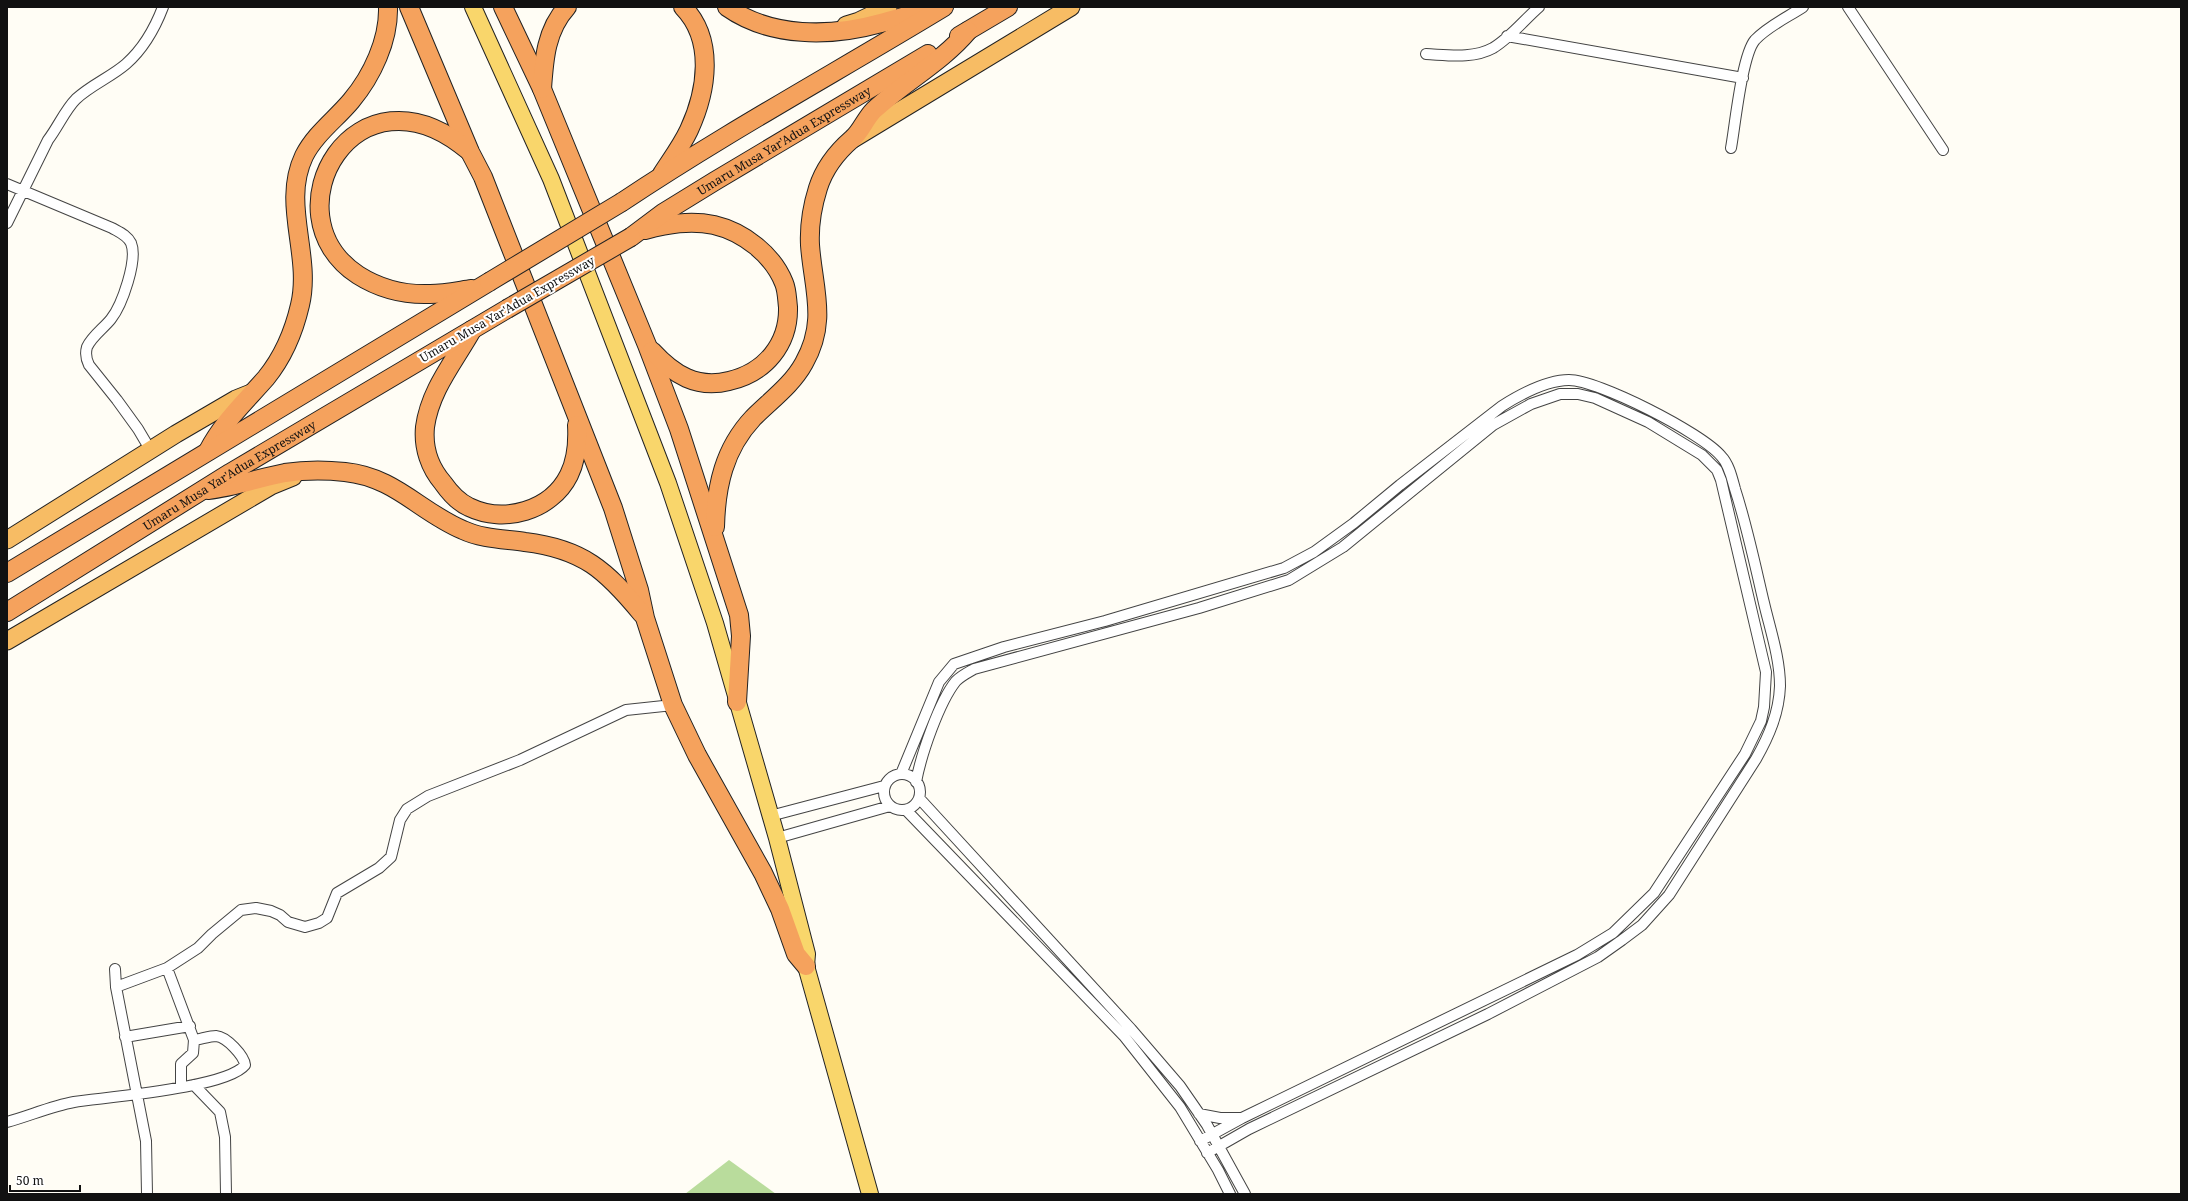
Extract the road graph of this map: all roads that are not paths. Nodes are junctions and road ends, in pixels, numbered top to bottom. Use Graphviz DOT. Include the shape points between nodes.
graph roads {
  1 [pos="163,7"];
  2 [pos="388,7"];
  3 [pos="409,7"];
  4 [pos="473,7"];
  5 [pos="503,7"];
  6 [pos="567,7"];
  7 [pos="683,7"];
  8 [pos="727,7"];
  9 [pos="888,7"];
  10 [pos="943,7"];
  11 [pos="1008,7"];
  12 [pos="1071,7"];
  13 [pos="1539,7"];
  14 [pos="1803,7"];
  15 [pos="1848,7"];
  16 [pos="968,30"];
  17 [pos="814,33"];
  18 [pos="1507,36"];
  19 [pos="1426,54"];
  20 [pos="1743,78"];
  21 [pos="542,89"];
  22 [pos="852,139"];
  23 [pos="1731,148"];
  24 [pos="1943,150"];
  25 [pos="470,152"];
  26 [pos="660,176"];
  27 [pos="7,184"];
  28 [pos="23,191"];
  29 [pos="7,223"];
  30 [pos="636,234"];
  31 [pos="485,285"];
  32 [pos="472,330"];
  33 [pos="647,345"];
  34 [pos="1541,386"];
  35 [pos="251,393"];
  36 [pos="1546,399"];
  37 [pos="577,417"];
  38 [pos="150,451"];
  39 [pos="208,451"];
  40 [pos="306,473"];
  41 [pos="204,491"];
  42 [pos="715,539"];
  43 [pos="7,540"];
  44 [pos="7,573"];
  45 [pos="1196,595"];
  46 [pos="1199,608"];
  47 [pos="7,612"];
  48 [pos="645,618"];
  49 [pos="1105,621"];
  50 [pos="1107,634"];
  51 [pos="7,641"];
  52 [pos="1004,647"];
  53 [pos="1008,661"];
  54 [pos="737,702"];
  55 [pos="673,705"];
  56 [pos="901,774"];
  57 [pos="916,782"];
  58 [pos="884,786"];
  59 [pos="919,798"];
  60 [pos="890,806"];
  61 [pos="906,810"];
  62 [pos="770,816"];
  63 [pos="777,838"];
  64 [pos="1000,887"];
  65 [pos="991,896"];
  66 [pos="806,966"];
  67 [pos="167,968"];
  68 [pos="115,969"];
  69 [pos="116,987"];
  70 [pos="190,1026"];
  71 [pos="125,1037"];
  72 [pos="194,1040"];
  73 [pos="194,1085"];
  74 [pos="180,1087"];
  75 [pos="136,1096"];
  76 [pos="1199,1114"];
  77 [pos="1242,1118"];
  78 [pos="7,1122"];
  79 [pos="1212,1134"];
  80 [pos="1239,1135"];
  81 [pos="1200,1141"];
  82 [pos="1219,1146"];
  83 [pos="1207,1152"];
  84 [pos="1228,1160"];
  85 [pos="147,1194"];
  86 [pos="226,1194"];
  87 [pos="870,1194"];
  88 [pos="1230,1194"];
  89 [pos="1245,1194"];
  1 -- 28 [label="street" via="139,51 126,64 75,100 48,140"];
  2 -- 35 [label="highway" via="383,41 376,62 352,100 314,142 299,170 295,204 303,272 300,303 282,354"];
  3 -- 25 [label="highway"];
  4 -- 54 [label="main road" via="551,179 668,483 715,623"];
  5 -- 21 [label="highway"];
  6 -- 21 [label="highway" via="546,45"];
  7 -- 26 [label="highway" via="691,15 701,36 705,72 703,90 688,131"];
  8 -- 17 [label="highway" via="749,20 769,26"];
  9 -- 17 [label="highway" via="860,21"];
  10 -- 17 [label="highway" via="853,29"];
  10 -- 26 [label="highway"];
  11 -- 16 [label="highway, Umaru Musa Yar'Adua Expressway"];
  12 -- 22 [label="highway"];
  13 -- 18 [label="street"];
  14 -- 20 [label="street" via="1755,41 1748,53"];
  15 -- 24 [label="street"];
  16 -- 22 [label="highway" via="952,50 873,111"];
  16 -- 30 [label="highway, Umaru Musa Yar'Adua Expressway" via="715,180 663,213"];
  18 -- 19 [label="street" via="1493,48 1476,54"];
  18 -- 20 [label="street"];
  20 -- 23 [label="street"];
  21 -- 33 [label="highway"];
  22 -- 42 [label="highway" via="835,155 819,186 812,211 810,245 819,304 811,349 794,377 744,428 728,455 719,480"];
  25 -- 31 [label="highway" via="454,139 424,124 409,121 376,124 355,133 337,153 322,184 320,215 324,233 338,259 348,268 380,286 394,291 430,294"];
  25 -- 37 [label="highway" via="483,177"];
  26 -- 31 [label="highway, bridge"];
  27 -- 28 [label="street"];
  28 -- 29 [label="street"];
  28 -- 38 [label="street" via="112,228 123,234 131,245 126,290 112,318 88,345 86,358 138,429"];
  30 -- 32 [label="highway, Umaru Musa Yar'Adua Expressway, bridge"];
  30 -- 33 [label="highway" via="676,223 694,222 735,233 768,256 785,284 787,299 785,333 777,349 758,369 738,379 719,384 688,380 665,365"];
  31 -- 39 [label="highway"];
  32 -- 37 [label="highway" via="431,400 425,428 427,456 432,468 458,500 470,507 499,515 523,512 549,499 559,490 573,465 577,445"];
  32 -- 41 [label="highway, Umaru Musa Yar'Adua Expressway"];
  33 -- 42 [label="highway" via="679,429"];
  34 -- 36 [label="street"];
  34 -- 45 [label="street" via="1502,406 1354,523 1299,561 1274,572"];
  34 -- 80 [label="street" via="1569,380 1598,387 1693,433 1722,456 1730,471 1743,512 1778,667 1778,701 1769,736 1669,895 1642,925 1598,957 1488,1014"];
  35 -- 38 [label="highway" via="236,399"];
  35 -- 39 [label="highway" via="221,427"];
  36 -- 46 [label="street" via="1493,425 1343,547 1322,561 1289,580"];
  36 -- 77 [label="street" via="1568,393 1595,398 1674,436 1702,455 1717,470 1731,515 1766,672 1766,693 1760,721 1744,754 1662,881 1631,917 1598,944"];
  37 -- 48 [label="highway" via="613,508 639,590"];
  38 -- 43 [label="highway"];
  39 -- 44 [label="highway"];
  40 -- 41 [label="highway" via="284,474 224,489"];
  40 -- 48 [label="highway" via="326,471 364,474 384,482 449,524 465,531 482,536 554,546 569,552 598,567 613,580"];
  40 -- 51 [label="highway" via="270,486"];
  41 -- 47 [label="highway, Umaru Musa Yar'Adua Expressway"];
  42 -- 54 [label="highway" via="739,614 741,636"];
  45 -- 46 [label="street"];
  45 -- 49 [label="street"];
  46 -- 50 [label="street"];
  48 -- 55 [label="highway"];
  49 -- 50 [label="street"];
  49 -- 52 [label="street"];
  50 -- 53 [label="street"];
  52 -- 53 [label="street"];
  52 -- 56 [label="street" via="962,660 943,675"];
  53 -- 57 [label="street" via="965,674 951,687 926,746"];
  54 -- 62 [label="main road"];
  55 -- 66 [label="highway" via="697,755 763,873 780,909 796,954"];
  55 -- 67 [label="street" via="626,710 520,760 428,796 407,809 400,820 391,857 380,868 337,893 327,918 305,927 288,922 270,911 256,908 241,910 198,948"];
  56 -- 57 [label="street" via="910,776"];
  56 -- 58 [label="street" via="889,779"];
  57 -- 59 [label="street" via="920,790"];
  58 -- 60 [label="street" via="884,795"];
  58 -- 62 [label="street"];
  59 -- 61 [label="street" via="914,806"];
  59 -- 64 [label="street"];
  60 -- 61 [label="street"];
  60 -- 63 [label="street"];
  61 -- 65 [label="street"];
  62 -- 63 [label="main road"];
  63 -- 66 [label="main road" via="807,954"];
  64 -- 65 [label="street"];
  64 -- 76 [label="street" via="1131,1029 1180,1086"];
  65 -- 81 [label="street" via="1124,1036 1180,1108"];
  66 -- 87 [label="main road"];
  67 -- 69 [label="street"];
  67 -- 70 [label="street"];
  68 -- 69 [label="street"];
  69 -- 71 [label="street"];
  70 -- 71 [label="street"];
  70 -- 72 [label="street"];
  71 -- 75 [label="street"];
  72 -- 73 [label="street" via="216,1036 223,1038 237,1051 245,1065 228,1075"];
  72 -- 74 [label="street" via="193,1053 181,1064"];
  73 -- 74 [label="street"];
  73 -- 86 [label="street" via="220,1112 225,1137"];
  74 -- 75 [label="street"];
  75 -- 78 [label="street" via="73,1103"];
  75 -- 85 [label="street" via="146,1140"];
  76 -- 77 [label="street" via="1220,1118"];
  76 -- 79 [label="street"];
  77 -- 79 [label="street"];
  79 -- 81 [label="street"];
  79 -- 82 [label="street"];
  80 -- 82 [label="street"];
  80 -- 84 [label="street" via="1230,1146"];
  81 -- 83 [label="street"];
  82 -- 83 [label="street"];
  82 -- 84 [label="street"];
  83 -- 88 [label="street"];
  84 -- 89 [label="street"];
}
